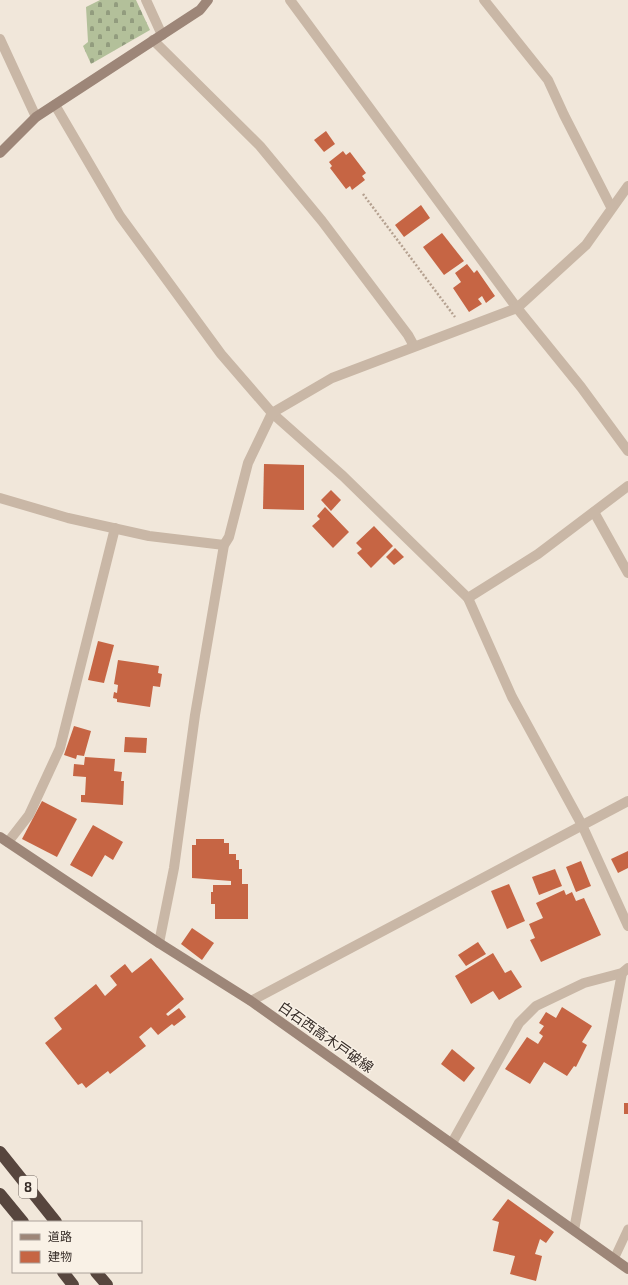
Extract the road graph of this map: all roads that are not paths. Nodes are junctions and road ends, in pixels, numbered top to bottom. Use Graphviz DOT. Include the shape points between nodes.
graph roads {
  1 [pos="146,0"];
  2 [pos="208,0"];
  3 [pos="290,0"];
  4 [pos="484,0"];
  5 [pos="158,37"];
  6 [pos="0,39"];
  7 [pos="55,105"];
  8 [pos="36,117"];
  9 [pos="0,153"];
  10 [pos="628,186"];
  11 [pos="611,207"];
  12 [pos="517,308"];
  13 [pos="414,346"];
  14 [pos="272,413"];
  15 [pos="628,451"];
  16 [pos="628,486"];
  17 [pos="0,498"];
  18 [pos="594,512"];
  19 [pos="114,528"];
  20 [pos="224,545"];
  21 [pos="628,573"];
  22 [pos="468,598"];
  23 [pos="628,801"];
  24 [pos="582,825"];
  25 [pos="4,840"];
  26 [pos="628,926"];
  27 [pos="159,943"];
  28 [pos="625,970"];
  29 [pos="251,1001"];
  30 [pos="452,1143"];
  31 [pos="0,1152"];
  32 [pos="0,1194"];
  33 [pos="22,1221"];
  34 [pos="55,1221"];
  35 [pos="574,1230"];
  36 [pos="628,1230"];
  37 [pos="614,1259"];
  38 [pos="628,1269"];
  39 [pos="64,1273"];
  40 [pos="97,1273"];
  41 [pos="73,1285"];
  42 [pos="107,1285"];
  1 -- 5 [label="street"];
  2 -- 5 [label="main road" via="200,10"];
  3 -- 12 [label="street"];
  4 -- 11 [label="street" via="548,80"];
  5 -- 7 [label="main road"];
  5 -- 13 [label="street" via="165,54 191,76 260,146 322,222"];
  6 -- 8 [label="street"];
  7 -- 8 [label="main road"];
  7 -- 14 [label="street" via="120,216 221,354"];
  8 -- 9 [label="main road"];
  10 -- 11 [label="street"];
  11 -- 12 [label="street" via="586,246"];
  12 -- 13 [label="street"];
  12 -- 15 [label="street" via="581,387"];
  13 -- 14 [label="street" via="332,378"];
  14 -- 20 [label="street" via="248,463 229,537"];
  14 -- 22 [label="street" via="343,476"];
  16 -- 18 [label="street"];
  17 -- 19 [label="street" via="68,518"];
  18 -- 21 [label="street"];
  18 -- 22 [label="street" via="538,554"];
  19 -- 20 [label="street" via="149,536"];
  19 -- 25 [label="street" via="60,748 29,815"];
  20 -- 27 [label="street" via="195,715 174,868"];
  22 -- 24 [label="street" via="512,697"];
  23 -- 24 [label="street"];
  24 -- 26 [label="street"];
  24 -- 29 [label="street"];
  25 -- 27 [label="main road, 白石西高木戸破線"];
  27 -- 29 [label="main road, 白石西高木戸破線"];
  28 -- 30 [label="street" via="584,982 536,1006 520,1023"];
  28 -- 35 [label="street"];
  29 -- 30 [label="main road, 白石西高木戸破線"];
  30 -- 35 [label="main road, 白石西高木戸破線"];
  31 -- 34 [label="highway, 8"];
  32 -- 33 [label="highway, 8"];
  35 -- 37 [label="main road, 白石西高木戸破線"];
  36 -- 37 [label="lane"];
  37 -- 38 [label="main road, 白石西高木戸破線"];
  39 -- 41 [label="highway"];
  40 -- 42 [label="highway"];
}
